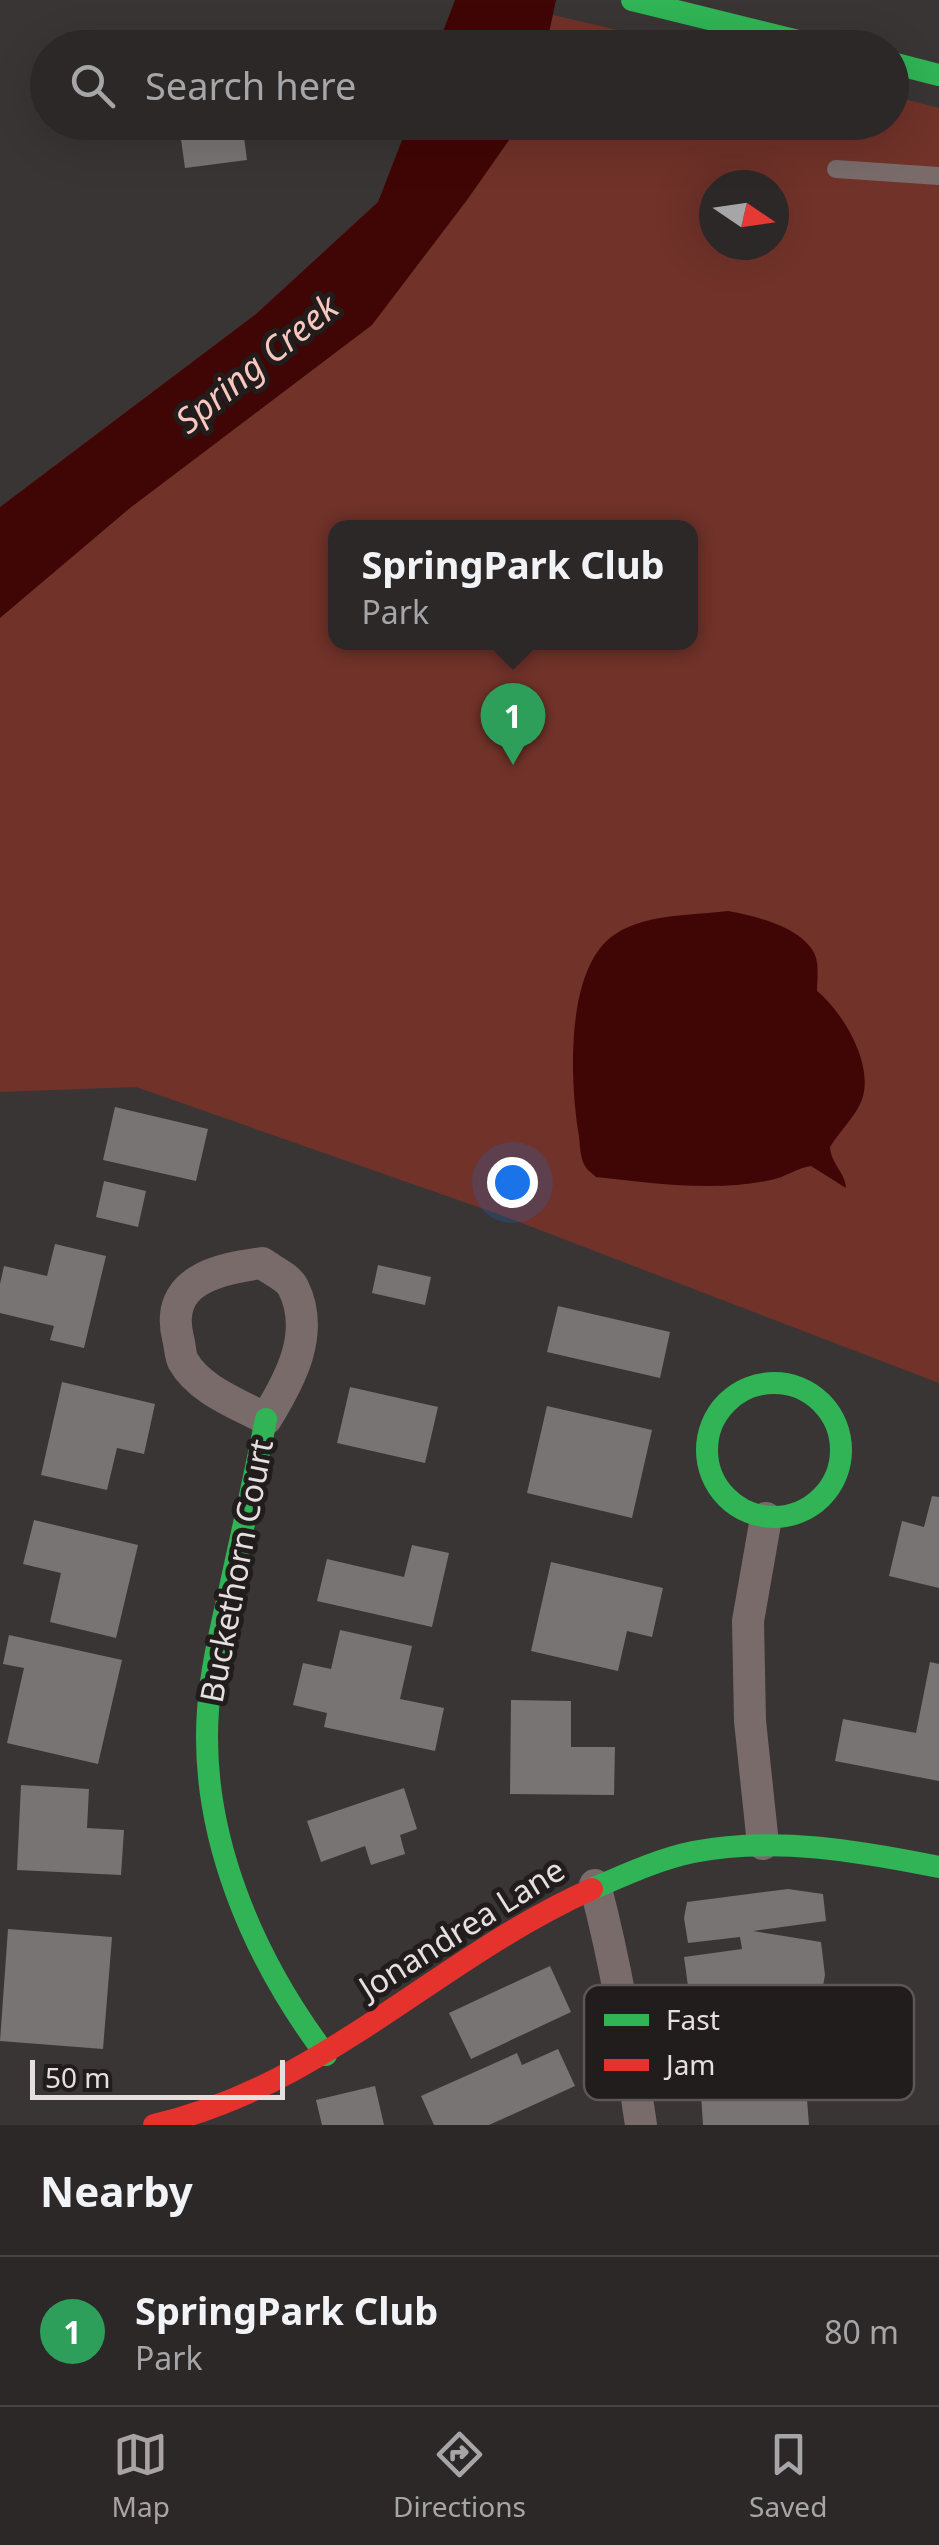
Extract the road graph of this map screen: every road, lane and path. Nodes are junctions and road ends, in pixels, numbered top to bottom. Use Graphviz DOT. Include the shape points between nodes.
graph roads {
  1 [pos="632,0"];
  2 [pos="757,30"];
  3 [pos="909,67"];
  4 [pos="939,75"];
  5 [pos="836,169"];
  6 [pos="939,176"];
  7 [pos="266,1419"];
  8 [pos="766,1518"];
  9 [pos="762,1844"];
  10 [pos="939,1868"];
  11 [pos="595,1885"];
  12 [pos="617,1985"];
  13 [pos="326,2055"];
  14 [pos="637,2100"];
  15 [pos="245,2113"];
  16 [pos="154,2125"];
  17 [pos="641,2125"];
  1 -- 2 [label="street"];
  3 -- 4 [label="street"];
  5 -- 6 [label="lane"];
  7 -- 7 [label="street, Buckethorn Court" via="299,1355 302,1320 292,1284 262,1263 219,1268 179,1302 176,1328 184,1362 211,1390"];
  7 -- 13 [label="street, Buckethorn Court" via="215,1660 207,1738 218,1828 235,1892 285,1996"];
  8 -- 8 [label="street" via="735,1506 714,1481 706,1449 714,1418 736,1393 767,1382 800,1386 826,1405 841,1434 841,1467 811,1506"];
  8 -- 9 [label="street" via="748,1622"];
  9 -- 10 [label="street, Jonandrea Lane" via="856,1849"];
  9 -- 11 [label="street, Jonandrea Lane" via="694,1851"];
  11 -- 12 [label="street"];
  11 -- 13 [label="street, Jonandrea Lane" via="514,1929"];
  13 -- 15 [label="street, Jonandrea Lane"];
  14 -- 17 [label="street"];
  15 -- 16 [label="street, Jonandrea Lane"];
}
